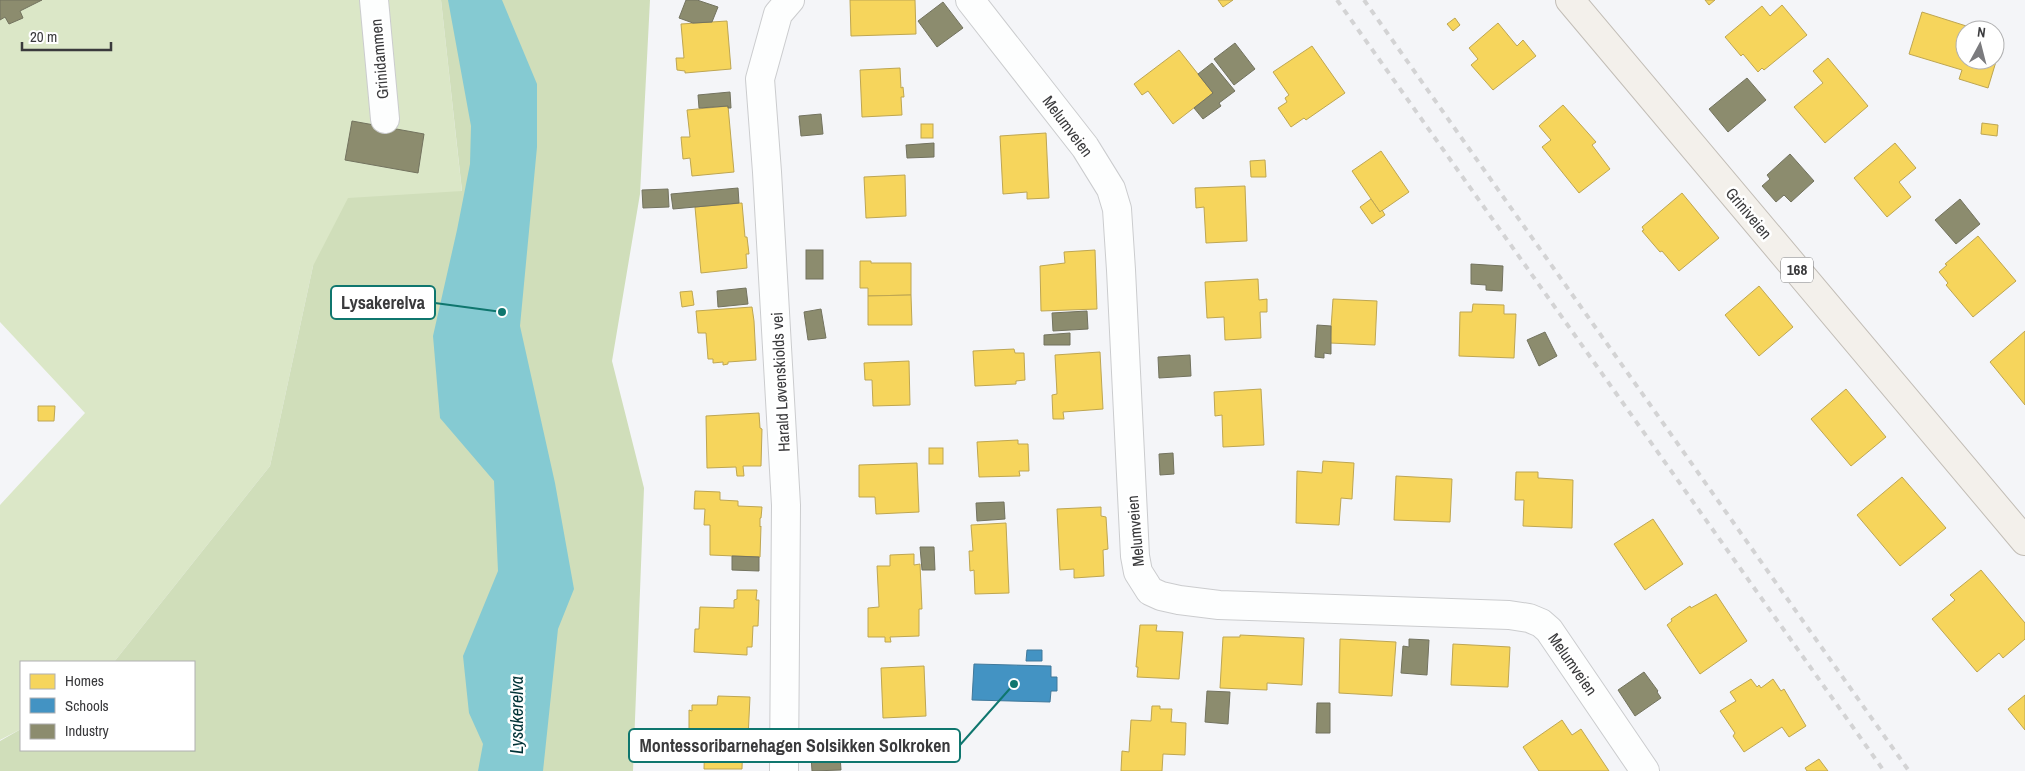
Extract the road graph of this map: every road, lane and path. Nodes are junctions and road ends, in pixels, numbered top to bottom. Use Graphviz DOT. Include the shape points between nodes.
graph roads {
  1 [pos="374,0"];
  2 [pos="790,0"];
  3 [pos="970,0"];
  4 [pos="1570,0"];
  5 [pos="384,119"];
  6 [pos="2025,541"];
  7 [pos="784,771"];
  8 [pos="1645,771"];
  1 -- 5 [label="street, Grinidammen"];
  2 -- 7 [label="street, Harald Løvenskiolds vei" via="778,14 760,79 786,505"];
  3 -- 8 [label="street, Melumveien" via="1085,147 1111,189 1121,270 1135,556 1138,572 1150,590 1179,600 1219,605 1529,618 1549,630"];
  4 -- 6 [label="main road, Griniveien / 168"];
}
